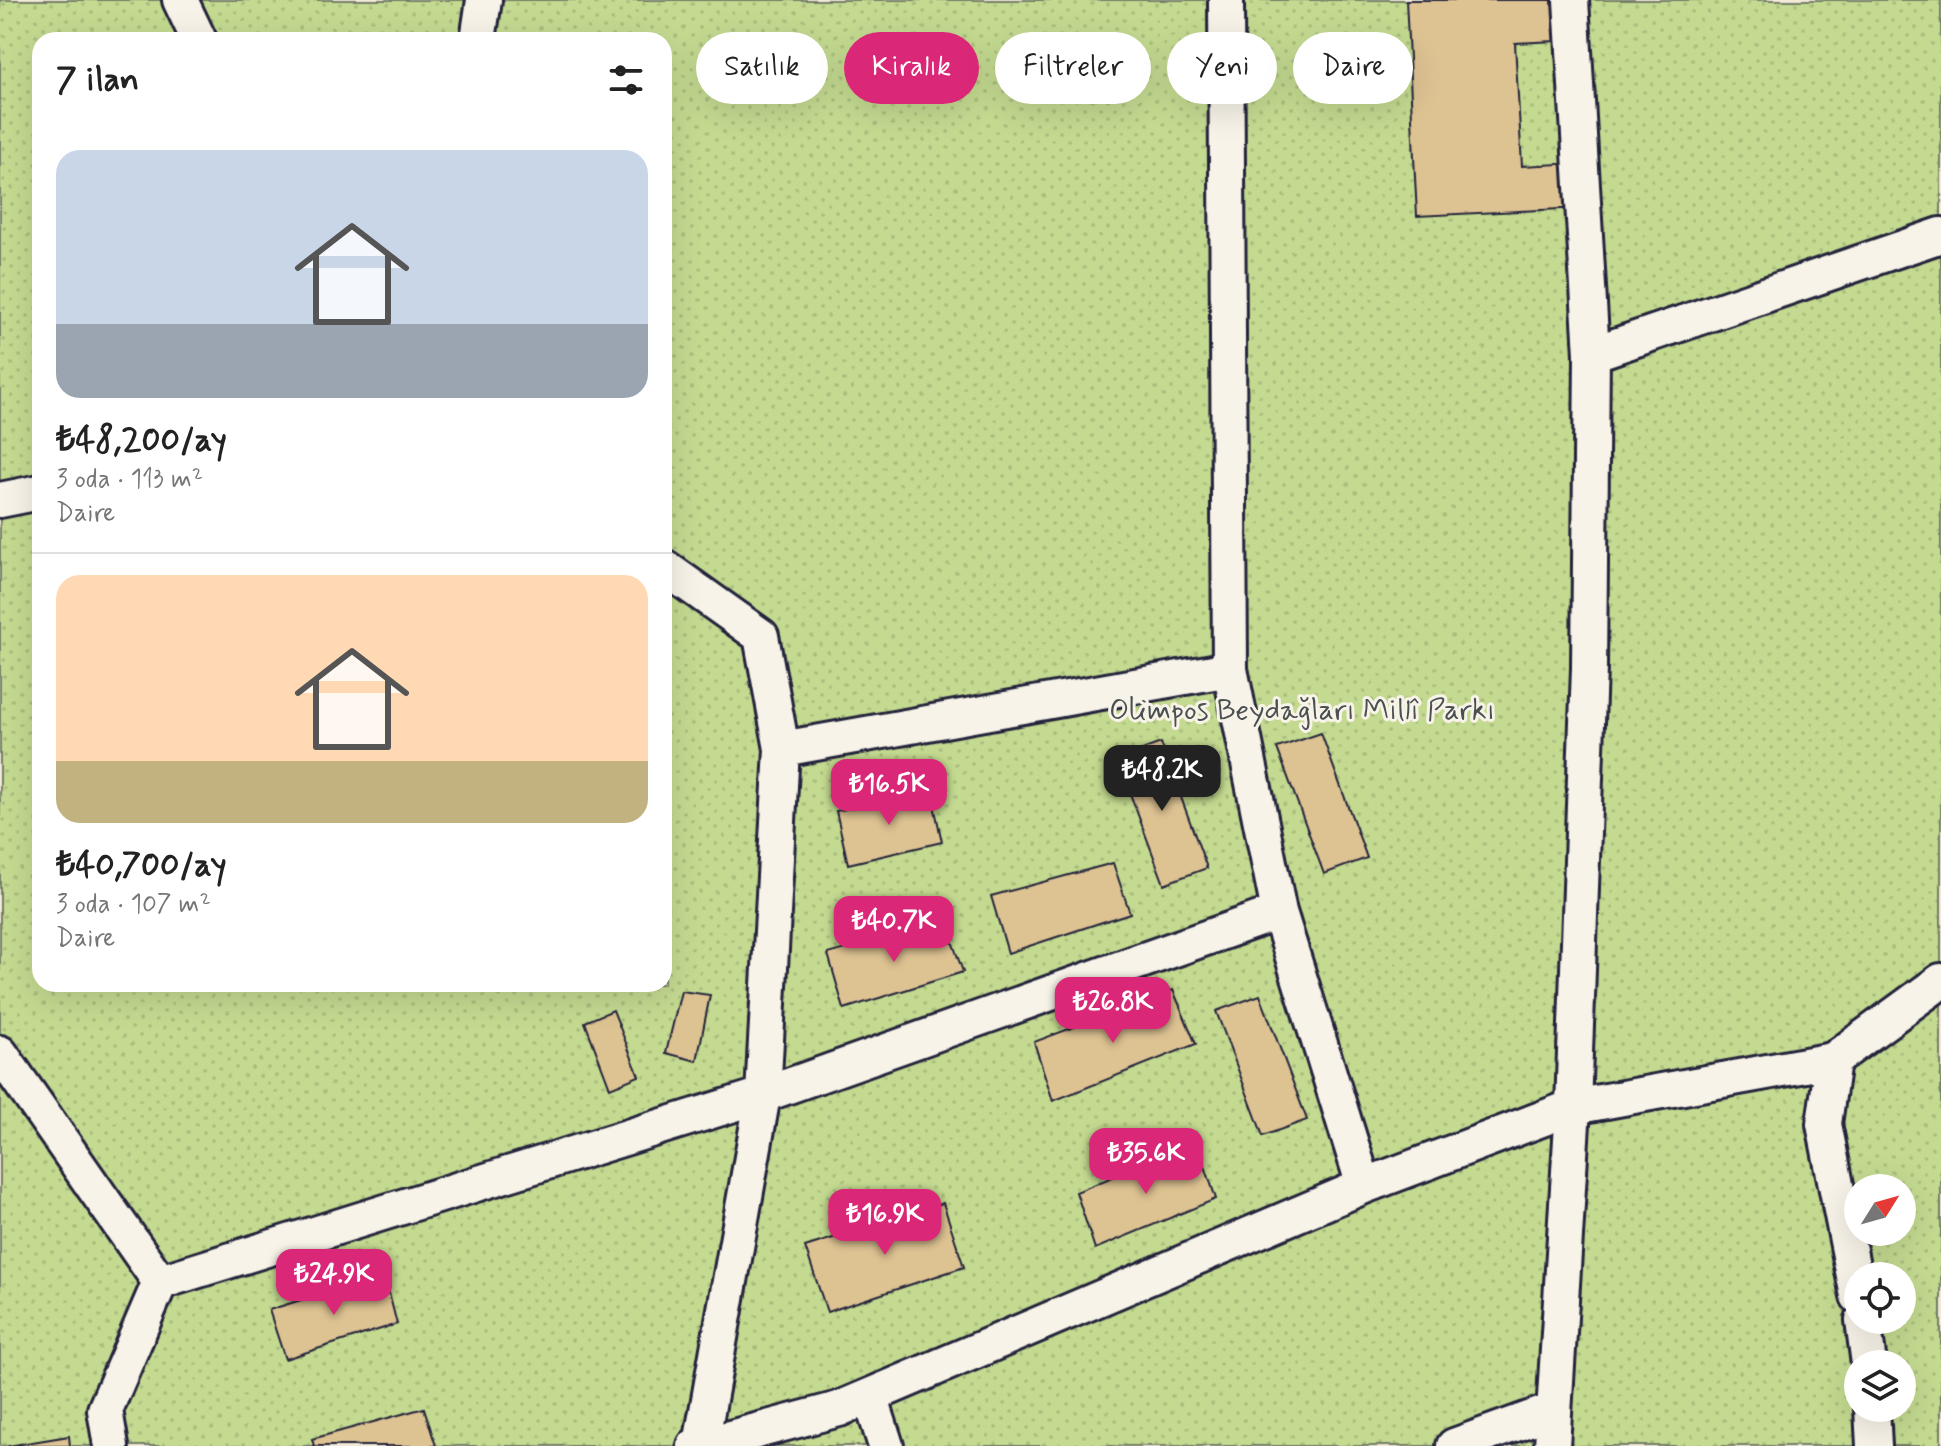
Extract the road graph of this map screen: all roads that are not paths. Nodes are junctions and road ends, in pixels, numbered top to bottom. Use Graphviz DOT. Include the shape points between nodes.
graph roads {
  1 [pos="180,0"];
  2 [pos="484,0"];
  3 [pos="1226,0"];
  4 [pos="1571,0"];
  5 [pos="195,32"];
  6 [pos="479,32"];
  7 [pos="1941,235"];
  8 [pos="1592,354"];
  9 [pos="32,494"];
  10 [pos="0,500"];
  11 [pos="672,573"];
  12 [pos="1230,669"];
  13 [pos="782,749"];
  14 [pos="1279,912"];
  15 [pos="1941,981"];
  16 [pos="0,1053"];
  17 [pos="1833,1060"];
  18 [pos="763,1095"];
  19 [pos="1573,1107"];
  20 [pos="1364,1186"];
  21 [pos="1851,1262"];
  22 [pos="160,1282"];
  23 [pos="870,1396"];
  24 [pos="1554,1410"];
  25 [pos="1873,1422"];
  26 [pos="111,1446"];
  27 [pos="699,1446"];
  28 [pos="886,1446"];
  29 [pos="1454,1446"];
  30 [pos="1552,1446"];
  31 [pos="1874,1446"];
  1 -- 5 [label="street"];
  2 -- 6 [label="street"];
  3 -- 12 [label="street"];
  4 -- 8 [label="street"];
  7 -- 8 [label="street"];
  8 -- 19 [label="street" via="1589,668"];
  9 -- 10 [label="street"];
  11 -- 13 [label="street" via="761,636"];
  12 -- 13 [label="street"];
  12 -- 14 [label="street"];
  13 -- 18 [label="street"];
  14 -- 18 [label="street"];
  14 -- 20 [label="street"];
  15 -- 17 [label="street"];
  16 -- 22 [label="street"];
  17 -- 19 [label="street"];
  17 -- 21 [label="street" via="1824,1124"];
  18 -- 22 [label="street"];
  18 -- 27 [label="street"];
  19 -- 20 [label="street"];
  19 -- 24 [label="street"];
  20 -- 23 [label="street"];
  22 -- 26 [label="street" via="105,1410"];
  23 -- 27 [label="street"];
  23 -- 28 [label="street"];
  24 -- 29 [label="street"];
  24 -- 30 [label="street"];
  25 -- 31 [label="street"];
}
